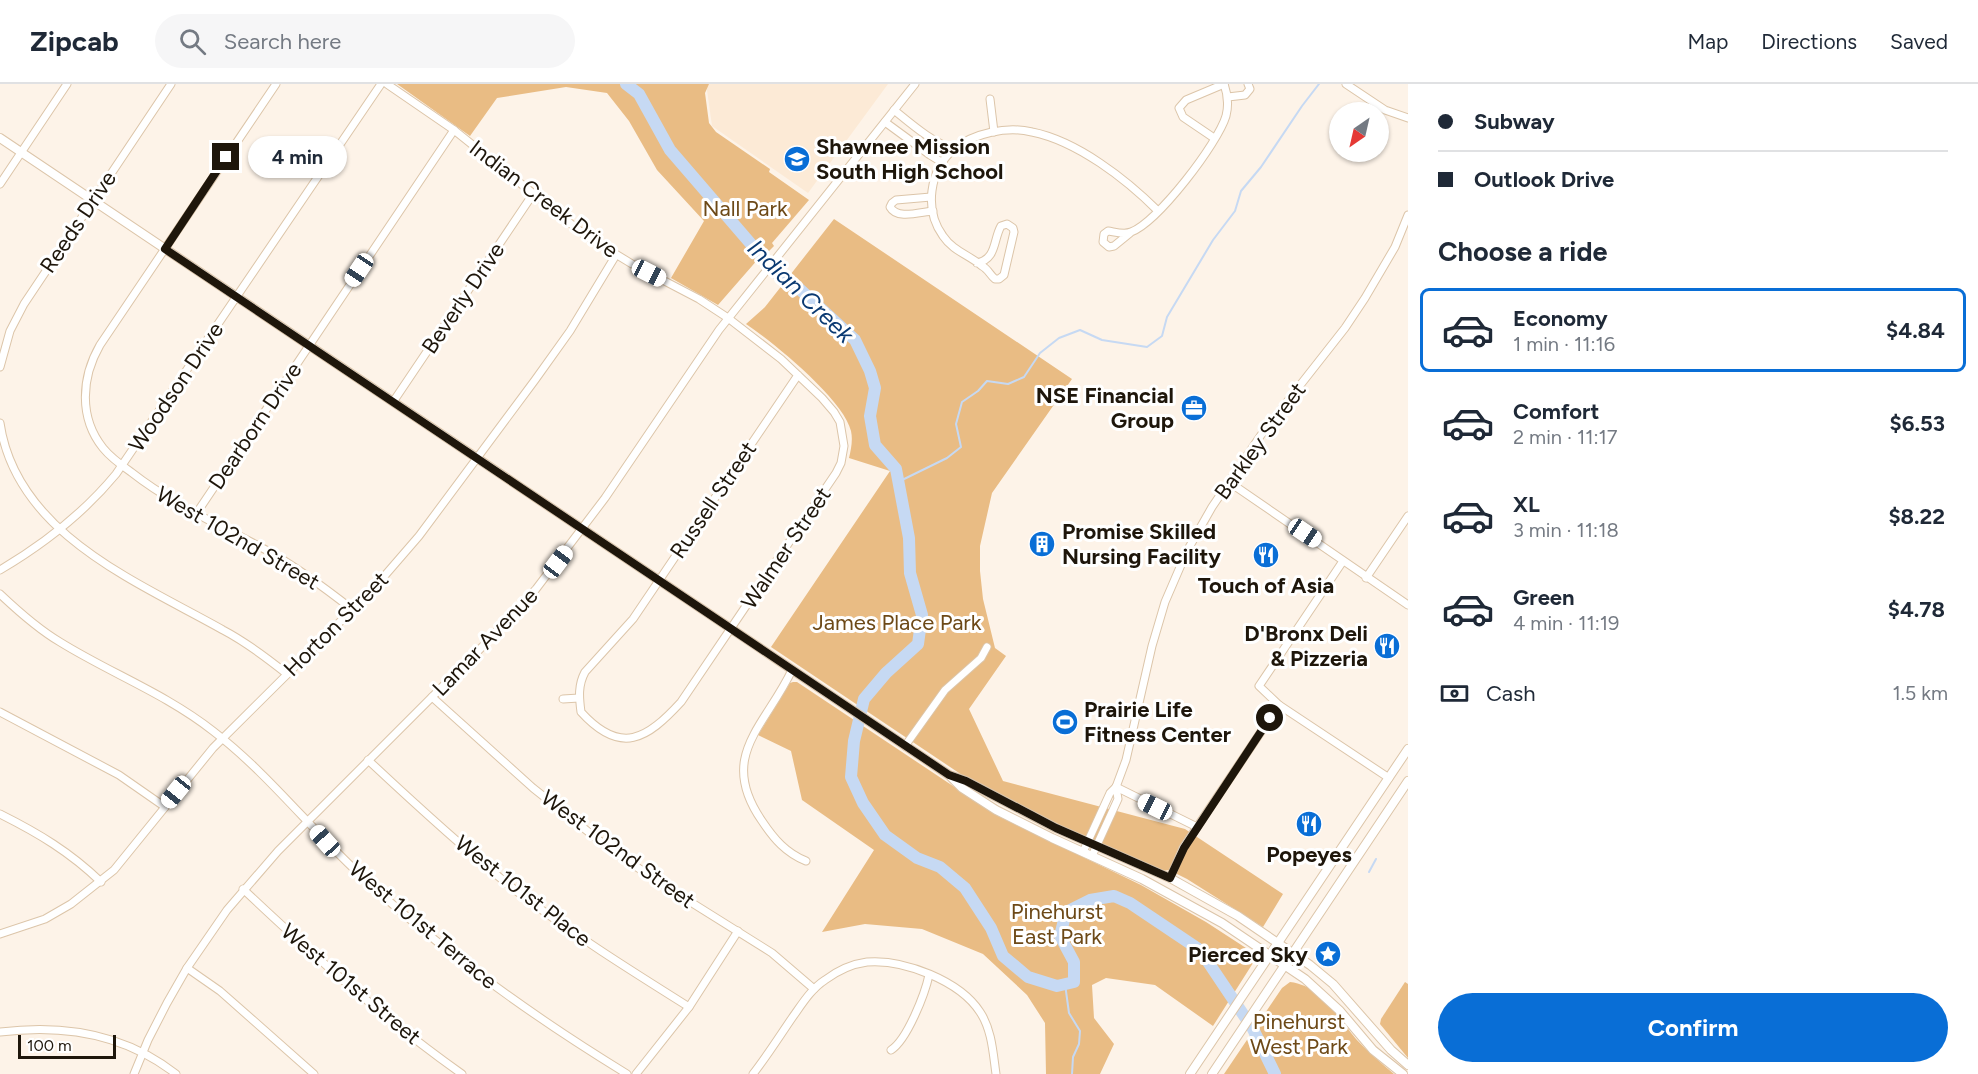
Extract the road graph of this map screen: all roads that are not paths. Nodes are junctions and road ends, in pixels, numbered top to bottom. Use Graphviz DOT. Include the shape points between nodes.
graph roads {
  1 [pos="67,84"];
  2 [pos="171,84"];
  3 [pos="276,84"];
  4 [pos="381,84"];
  5 [pos="387,84"];
  6 [pos="915,84"];
  7 [pos="1224,84"];
  8 [pos="1248,84"];
  9 [pos="1346,84"];
  10 [pos="1228,98"];
  11 [pos="990,99"];
  12 [pos="894,111"];
  13 [pos="1408,118"];
  14 [pos="885,122"];
  15 [pos="454,130"];
  16 [pos="994,132"];
  17 [pos="0,138"];
  18 [pos="1214,138"];
  19 [pos="955,148"];
  20 [pos="21,152"];
  21 [pos="943,163"];
  22 [pos="0,184"];
  23 [pos="533,194"];
  24 [pos="931,197"];
  25 [pos="93,201"];
  26 [pos="933,211"];
  27 [pos="1158,211"];
  28 [pos="1408,215"];
  29 [pos="1406,226"];
  30 [pos="1130,233"];
  31 [pos="165,249"];
  32 [pos="616,255"];
  33 [pos="977,262"];
  34 [pos="237,297"];
  35 [pos="729,318"];
  36 [pos="309,345"];
  37 [pos="0,367"];
  38 [pos="798,375"];
  39 [pos="393,402"];
  40 [pos="0,423"];
  41 [pos="842,457"];
  42 [pos="477,458"];
  43 [pos="122,466"];
  44 [pos="1229,482"];
  45 [pos="196,514"];
  46 [pos="1408,516"];
  47 [pos="61,529"];
  48 [pos="583,530"];
  49 [pos="1343,561"];
  50 [pos="0,570"];
  51 [pos="1366,578"];
  52 [pos="659,581"];
  53 [pos="0,594"];
  54 [pos="1408,605"];
  55 [pos="352,610"];
  56 [pos="731,629"];
  57 [pos="987,647"];
  58 [pos="792,670"];
  59 [pos="287,674"];
  60 [pos="432,697"];
  61 [pos="579,698"];
  62 [pos="563,699"];
  63 [pos="1279,705"];
  64 [pos="0,712"];
  65 [pos="222,738"];
  66 [pos="905,746"];
  67 [pos="1408,749"];
  68 [pos="368,760"];
  69 [pos="949,775"];
  70 [pos="1389,778"];
  71 [pos="1408,781"];
  72 [pos="1116,788"];
  73 [pos="165,807"];
  74 [pos="0,814"];
  75 [pos="307,821"];
  76 [pos="1197,828"];
  77 [pos="1092,844"];
  78 [pos="1083,852"];
  79 [pos="1092,856"];
  80 [pos="806,861"];
  81 [pos="1170,878"];
  82 [pos="101,882"];
  83 [pos="243,889"];
  84 [pos="738,931"];
  85 [pos="0,934"];
  86 [pos="1277,943"];
  87 [pos="1293,953"];
  88 [pos="1269,955"];
  89 [pos="1284,965"];
  90 [pos="187,968"];
  91 [pos="929,975"];
  92 [pos="814,989"];
  93 [pos="689,1007"];
  94 [pos="0,1032"];
  95 [pos="891,1050"];
  96 [pos="143,1053"];
  97 [pos="1407,1064"];
  98 [pos="1401,1072"];
  99 [pos="134,1074"];
  100 [pos="176,1074"];
  101 [pos="314,1074"];
  102 [pos="462,1074"];
  103 [pos="627,1074"];
  104 [pos="636,1074"];
  105 [pos="753,1074"];
  106 [pos="996,1074"];
  107 [pos="1190,1074"];
  108 [pos="1212,1074"];
  1 -- 20 [label="street"];
  2 -- 25 [label="street, Reeds Drive"];
  3 -- 31 [label="street, West 102nd Street"];
  4 -- 34 [label="street, Woodson Drive"];
  5 -- 15 [label="street, Indian Creek Drive"];
  6 -- 12 [label="street, Lamar Avenue"];
  7 -- 10 [label="street"];
  7 -- 18 [label="street" via="1186,100 1179,108 1183,117"];
  8 -- 10 [label="street" via="1250,89 1245,95"];
  9 -- 13 [label="street" via="1385,110"];
  10 -- 18 [label="street" via="1226,115"];
  11 -- 16 [label="street"];
  12 -- 14 [label="street, Lamar Avenue"];
  12 -- 19 [label="street" via="935,140"];
  14 -- 21 [label="street"];
  14 -- 35 [label="street, Lamar Avenue"];
  15 -- 23 [label="street, Indian Creek Drive"];
  15 -- 36 [label="street, Dearborn Drive"];
  16 -- 19 [label="street"];
  16 -- 27 [label="street" via="1031,131 1070,145 1114,174"];
  17 -- 20 [label="main road"];
  18 -- 27 [label="street" via="1187,180"];
  19 -- 21 [label="street"];
  20 -- 22 [label="street"];
  20 -- 25 [label="main road"];
  21 -- 24 [label="street"];
  23 -- 32 [label="street, Indian Creek Drive"];
  23 -- 39 [label="street, Beverly Drive"];
  24 -- 26 [label="street"];
  24 -- 26 [label="street" via="896,200 890,207 900,215"];
  25 -- 31 [label="main road"];
  25 -- 37 [label="street, Reeds Drive" via="20,310"];
  26 -- 33 [label="street" via="947,242"];
  27 -- 30 [label="street"];
  28 -- 29 [label="street, Barkley Street"];
  29 -- 44 [label="street, Barkley Street" via="1352,318"];
  31 -- 34 [label="main road"];
  31 -- 43 [label="street, West 102nd Street" via="100,345 86,381 85,403 92,430"];
  32 -- 35 [label="street, Indian Creek Drive"];
  32 -- 42 [label="street, Horton Street" via="570,331"];
  33 -- 33 [label="street" via="993,253 1001,226 1012,226 1014,232 1002,277 995,279"];
  34 -- 36 [label="main road"];
  34 -- 43 [label="street, Woodson Drive"];
  35 -- 38 [label="street, Indian Creek Drive"];
  35 -- 48 [label="street, Lamar Avenue"];
  36 -- 39 [label="main road"];
  36 -- 45 [label="street, Dearborn Drive"];
  38 -- 41 [label="street, Indian Creek Drive" via="840,422"];
  38 -- 52 [label="street, Russell Street"];
  39 -- 42 [label="main road"];
  40 -- 47 [label="street" via="18,476 36,503"];
  41 -- 56 [label="street, Walmer Street" via="836,473"];
  42 -- 48 [label="main road"];
  42 -- 55 [label="street, Horton Street" via="413,543"];
  43 -- 45 [label="street, West 102nd Street"];
  43 -- 47 [label="street, Woodson Drive" via="93,501"];
  44 -- 49 [label="street"];
  44 -- 72 [label="street, Barkley Street" via="1187,551 1165,602"];
  45 -- 55 [label="street, West 102nd Street" via="287,563"];
  46 -- 51 [label="street"];
  47 -- 50 [label="street, Woodson Drive"];
  47 -- 59 [label="street" via="112,568 226,631"];
  48 -- 52 [label="main road"];
  48 -- 60 [label="street, Lamar Avenue" via="510,619"];
  49 -- 51 [label="street"];
  49 -- 63 [label="street" via="1259,686"];
  51 -- 54 [label="street"];
  52 -- 56 [label="main road"];
  52 -- 61 [label="street, Russell Street" via="633,619 588,666 580,681"];
  53 -- 65 [label="street, West 101st Terrace" via="58,641 156,694"];
  55 -- 59 [label="street, Horton Street"];
  56 -- 58 [label="main road"];
  56 -- 61 [label="street, Walmer Street" via="681,702 652,730 639,736 624,738 603,732 581,712"];
  57 -- 66 [label="street" via="981,658 945,690"];
  58 -- 66 [label="main road"];
  58 -- 80 [label="street" via="751,741 742,775 745,792 766,828 784,849"];
  59 -- 65 [label="street, Horton Street"];
  60 -- 68 [label="street, Lamar Avenue"];
  60 -- 84 [label="street, West 102nd Street" via="594,837"];
  61 -- 62 [label="street"];
  63 -- 70 [label="street"];
  63 -- 76 [label="street"];
  64 -- 73 [label="street" via="119,775"];
  65 -- 73 [label="street, Horton Street"];
  65 -- 75 [label="street, West 101st Terrace"];
  66 -- 69 [label="main road"];
  67 -- 70 [label="main road"];
  68 -- 75 [label="street, Lamar Avenue"];
  68 -- 93 [label="street, West 101st Place" via="516,890 581,938"];
  69 -- 77 [label="main road"];
  69 -- 78 [label="main road" via="996,810"];
  70 -- 86 [label="main road"];
  71 -- 87 [label="main road"];
  72 -- 76 [label="street"];
  72 -- 77 [label="street, Barkley Street" via="1118,798"];
  73 -- 82 [label="street, Horton Street" via="129,854"];
  74 -- 82 [label="street" via="56,844"];
  75 -- 83 [label="street, Lamar Avenue"];
  75 -- 103 [label="street, West 101st Terrace" via="359,874 442,946 537,1017"];
  76 -- 81 [label="street"];
  77 -- 78 [label="street, Barkley Street"];
  77 -- 79 [label="street, Barkley Street"];
  77 -- 81 [label="main road"];
  78 -- 79 [label="main road"];
  79 -- 88 [label="main road" via="1186,902"];
  81 -- 86 [label="main road" via="1219,904"];
  82 -- 85 [label="street, Horton Street" via="45,919"];
  83 -- 90 [label="street, Lamar Avenue"];
  83 -- 102 [label="street, West 101st Street" via="349,987"];
  84 -- 92 [label="street, West 102nd Street" via="772,953"];
  84 -- 93 [label="street"];
  86 -- 87 [label="main road"];
  86 -- 88 [label="main road"];
  87 -- 89 [label="main road"];
  87 -- 97 [label="main road" via="1333,984"];
  88 -- 89 [label="main road"];
  88 -- 107 [label="main road"];
  89 -- 98 [label="main road" via="1326,997 1373,1050"];
  89 -- 108 [label="main road"];
  90 -- 96 [label="street, Lamar Avenue"];
  90 -- 101 [label="street" via="220,991"];
  91 -- 92 [label="street" via="898,964 866,962 843,969"];
  91 -- 95 [label="street" via="906,1033"];
  91 -- 106 [label="street" via="965,995 979,1011 990,1035"];
  92 -- 105 [label="street"];
  93 -- 104 [label="street"];
  94 -- 96 [label="street" via="81,1032"];
  96 -- 99 [label="street, Lamar Avenue"];
  96 -- 100 [label="street"];
}
